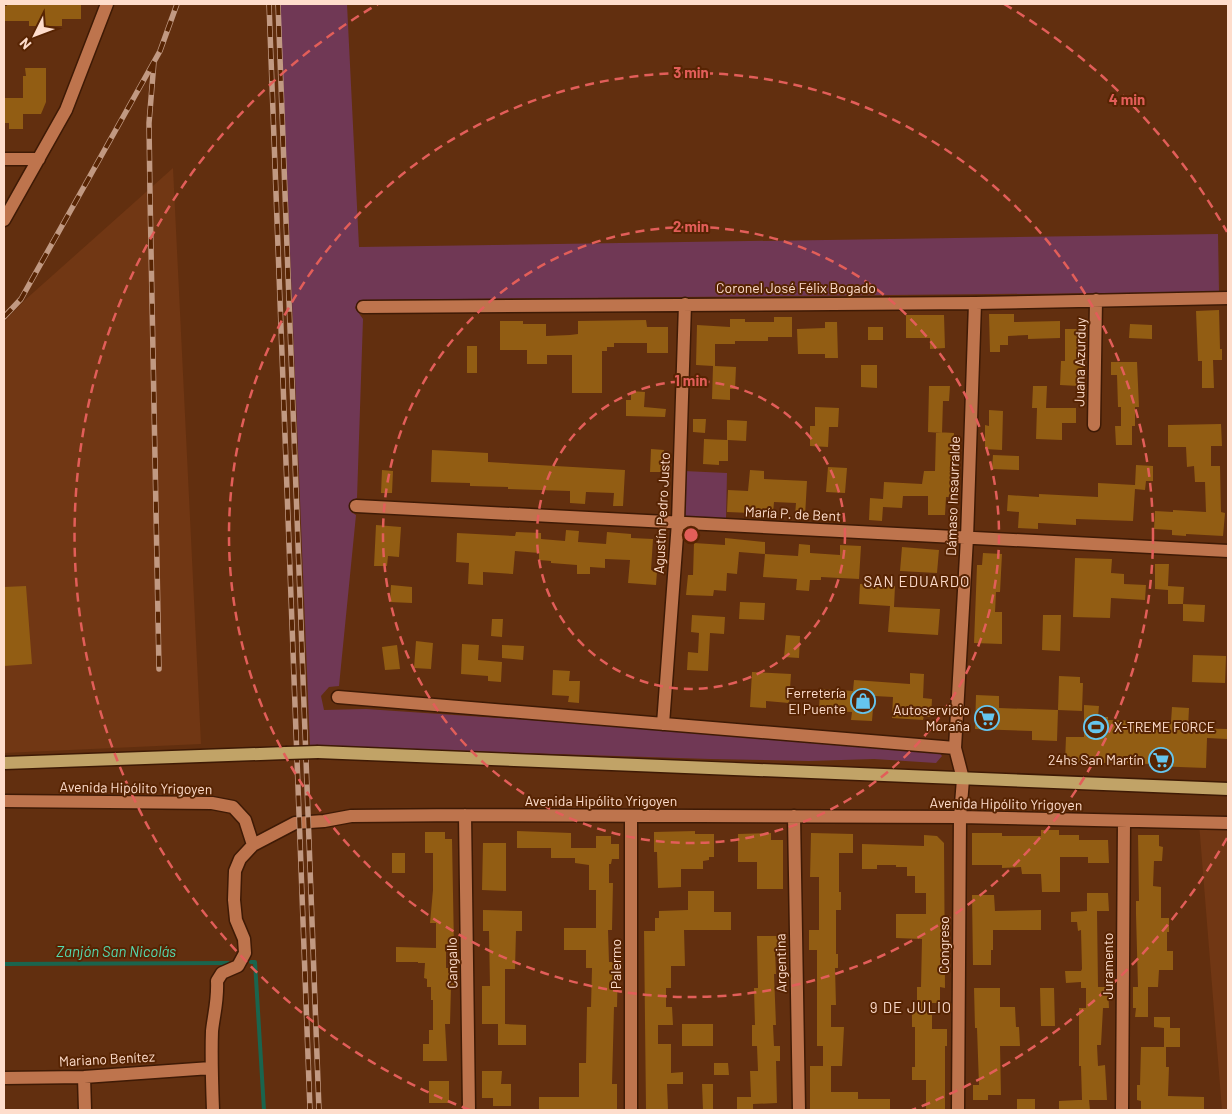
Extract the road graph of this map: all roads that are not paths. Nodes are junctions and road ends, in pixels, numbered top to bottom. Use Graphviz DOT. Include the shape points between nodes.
graph roads {
  1 [pos="107,4"];
  2 [pos="4,159"];
  3 [pos="39,159"];
  4 [pos="4,220"];
  5 [pos="1228,298"];
  6 [pos="1096,300"];
  7 [pos="975,303"];
  8 [pos="685,304"];
  9 [pos="363,307"];
  10 [pos="1094,425"];
  11 [pos="356,506"];
  12 [pos="678,522"];
  13 [pos="966,538"];
  14 [pos="1228,551"];
  15 [pos="338,697"];
  16 [pos="663,724"];
  17 [pos="954,748"];
  18 [pos="4,763"];
  19 [pos="963,779"];
  20 [pos="1228,789"];
  21 [pos="4,801"];
  22 [pos="465,816"];
  23 [pos="794,816"];
  24 [pos="631,817"];
  25 [pos="960,817"];
  26 [pos="1124,821"];
  27 [pos="1228,823"];
  28 [pos="253,845"];
  29 [pos="211,1068"];
  30 [pos="84,1077"];
  31 [pos="4,1078"];
  32 [pos="85,1110"];
  33 [pos="213,1110"];
  34 [pos="469,1110"];
  35 [pos="631,1110"];
  36 [pos="799,1110"];
  37 [pos="958,1110"];
  38 [pos="1122,1110"];
  1 -- 3 [label="street" via="66,110"];
  2 -- 3 [label="street"];
  3 -- 4 [label="street"];
  5 -- 6 [label="street, Coronel José Félix Bogado"];
  6 -- 7 [label="street, Coronel José Félix Bogado"];
  6 -- 10 [label="street, Juana Azurduy"];
  7 -- 8 [label="street, Coronel José Félix Bogado"];
  7 -- 13 [label="street, Dámaso Insaurralde"];
  8 -- 9 [label="street, Coronel José Félix Bogado"];
  8 -- 12 [label="street, Agustín Pedro Justo"];
  11 -- 12 [label="street, María P. de Bent"];
  12 -- 13 [label="street, María P. de Bent"];
  12 -- 16 [label="street, Agustín Pedro Justo"];
  13 -- 14 [label="street, María P. de Bent"];
  13 -- 17 [label="street, Dámaso Insaurralde"];
  15 -- 16 [label="street"];
  16 -- 17 [label="street"];
  17 -- 19 [label="street, Dámaso Insaurralde"];
  18 -- 19 [label="main road, Avenida Hipólito Yrigoyen, bridge" via="318,752"];
  19 -- 20 [label="main road, Avenida Hipólito Yrigoyen"];
  19 -- 25 [label="street, Congreso"];
  21 -- 28 [label="street, Avenida Hipólito Yrigoyen" via="212,802 233,807 244,820"];
  22 -- 24 [label="street, Avenida Hipólito Yrigoyen"];
  22 -- 28 [label="street, Avenida Hipólito Yrigoyen" via="351,816 295,823"];
  22 -- 34 [label="street, Cangallo"];
  23 -- 24 [label="street, Avenida Hipólito Yrigoyen"];
  23 -- 25 [label="street, Avenida Hipólito Yrigoyen"];
  23 -- 36 [label="street, Argentina"];
  24 -- 35 [label="street, Palermo"];
  25 -- 26 [label="street, Avenida Hipólito Yrigoyen"];
  25 -- 37 [label="street, Congreso"];
  26 -- 27 [label="street, Avenida Hipólito Yrigoyen"];
  26 -- 38 [label="street, Juramento"];
  28 -- 29 [label="street" via="234,872 236,920 244,938 245,953 238,966 222,974 217,981"];
  29 -- 30 [label="street, Mariano Benítez"];
  29 -- 33 [label="street"];
  30 -- 31 [label="street, Mariano Benítez"];
  30 -- 32 [label="street"];
}
